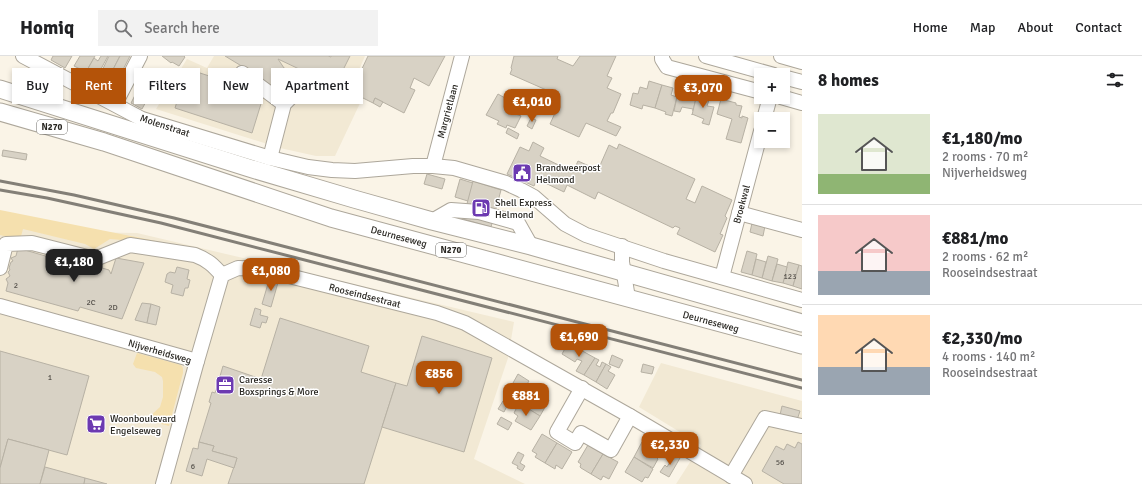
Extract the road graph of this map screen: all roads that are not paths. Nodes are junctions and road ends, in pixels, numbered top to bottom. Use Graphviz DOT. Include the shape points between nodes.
graph roads {
  1 [pos="23,56"];
  2 [pos="140,56"];
  3 [pos="462,56"];
  4 [pos="662,56"];
  5 [pos="706,56"];
  6 [pos="780,56"];
  7 [pos="802,62"];
  8 [pos="776,68"];
  9 [pos="754,69"];
  10 [pos="790,79"];
  11 [pos="71,81"];
  12 [pos="802,82"];
  13 [pos="126,83"];
  14 [pos="0,89"];
  15 [pos="754,90"];
  16 [pos="790,99"];
  17 [pos="802,102"];
  18 [pos="115,104"];
  19 [pos="284,104"];
  20 [pos="0,112"];
  21 [pos="756,148"];
  22 [pos="270,158"];
  23 [pos="433,166"];
  24 [pos="739,213"];
  25 [pos="802,230"];
  26 [pos="622,246"];
  27 [pos="0,268"];
  28 [pos="623,268"];
  29 [pos="222,275"];
  30 [pos="722,278"];
  31 [pos="628,298"];
  32 [pos="802,300"];
  33 [pos="0,306"];
  34 [pos="802,323"];
  35 [pos="802,346"];
  36 [pos="197,362"];
  37 [pos="582,388"];
  38 [pos="630,416"];
  39 [pos="801,426"];
  40 [pos="731,476"];
  41 [pos="163,484"];
  42 [pos="745,484"];
  1 -- 11 [label="street, Molenstraat"];
  2 -- 13 [label="street"];
  3 -- 23 [label="street, Margrietlaan"];
  4 -- 15 [label="street" via="667,67"];
  5 -- 9 [label="street"];
  6 -- 7 [label="street"];
  6 -- 8 [label="street"];
  10 -- 12 [label="street"];
  14 -- 28 [label="main road, N270" via="249,168 432,221"];
  16 -- 17 [label="street"];
  18 -- 22 [label="street, Molenstraat" via="142,119"];
  19 -- 22 [label="street"];
  20 -- 31 [label="main road, Deurneseweg / N270" via="104,142 331,218"];
  21 -- 24 [label="street, Broekwal"];
  22 -- 23 [label="street, Molenstraat" via="332,170"];
  23 -- 26 [label="street" via="454,168 506,183 534,197 565,224 586,235"];
  24 -- 25 [label="street"];
  24 -- 30 [label="street, Broekwal"];
  26 -- 28 [label="street"];
  26 -- 30 [label="street"];
  27 -- 29 [label="street" via="6,244 32,243 95,259 130,245 205,258"];
  28 -- 31 [label="street"];
  28 -- 34 [label="main road, N270"];
  29 -- 36 [label="street"];
  29 -- 37 [label="street, Rooseindsestraat" via="238,268 261,269 437,312 465,323"];
  30 -- 32 [label="street"];
  31 -- 35 [label="main road, Deurneseweg / N270"];
  33 -- 36 [label="street, Nijverheidsweg"];
  36 -- 41 [label="street, Nijverheidsweg"];
  37 -- 38 [label="street, Rooseindsestraat"];
  37 -- 38 [label="street" via="557,432 575,443 581,433 611,450"];
  38 -- 40 [label="street, Rooseindsestraat"];
  39 -- 40 [label="street" via="765,418"];
  40 -- 42 [label="street, Rooseindsestraat"];
}
